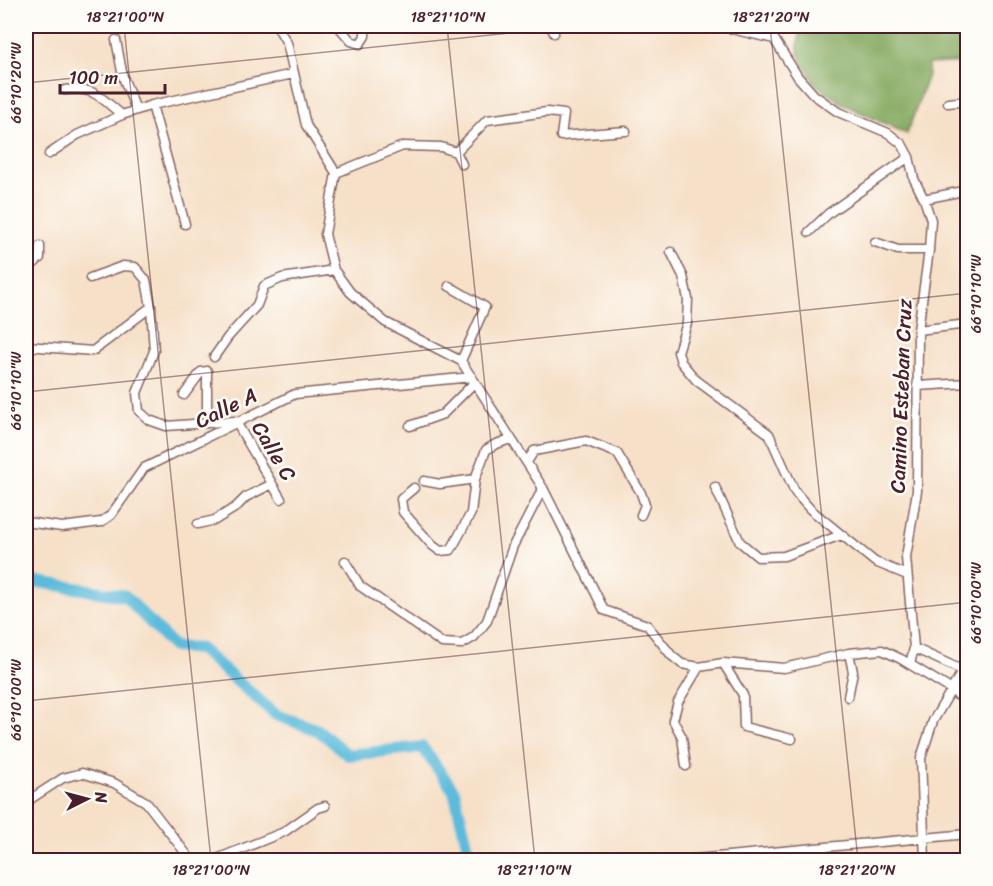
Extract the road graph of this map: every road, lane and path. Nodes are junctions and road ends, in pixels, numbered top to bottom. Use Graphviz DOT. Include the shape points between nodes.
graph roads {
  1 [pos="277,26"];
  2 [pos="338,26"];
  3 [pos="365,26"];
  4 [pos="719,26"];
  5 [pos="116,40"];
  6 [pos="293,74"];
  7 [pos="65,90"];
  8 [pos="968,101"];
  9 [pos="948,103"];
  10 [pos="152,105"];
  11 [pos="136,110"];
  12 [pos="122,115"];
  13 [pos="626,131"];
  14 [pos="456,152"];
  15 [pos="49,154"];
  16 [pos="909,157"];
  17 [pos="462,164"];
  18 [pos="336,173"];
  19 [pos="968,190"];
  20 [pos="924,199"];
  21 [pos="185,224"];
  22 [pos="809,232"];
  23 [pos="875,242"];
  24 [pos="40,246"];
  25 [pos="929,250"];
  26 [pos="671,252"];
  27 [pos="26,269"];
  28 [pos="334,270"];
  29 [pos="90,278"];
  30 [pos="449,286"];
  31 [pos="151,306"];
  32 [pos="968,324"];
  33 [pos="918,330"];
  34 [pos="26,346"];
  35 [pos="214,357"];
  36 [pos="461,361"];
  37 [pos="473,379"];
  38 [pos="968,383"];
  39 [pos="917,386"];
  40 [pos="184,394"];
  41 [pos="237,422"];
  42 [pos="207,423"];
  43 [pos="410,426"];
  44 [pos="510,439"];
  45 [pos="526,462"];
  46 [pos="475,479"];
  47 [pos="423,481"];
  48 [pos="272,484"];
  49 [pos="715,487"];
  50 [pos="414,488"];
  51 [pos="543,488"];
  52 [pos="281,499"];
  53 [pos="641,515"];
  54 [pos="26,522"];
  55 [pos="198,524"];
  56 [pos="841,535"];
  57 [pos="345,561"];
  58 [pos="907,575"];
  59 [pos="914,648"];
  60 [pos="849,653"];
  61 [pos="723,663"];
  62 [pos="910,664"];
  63 [pos="699,667"];
  64 [pos="965,671"];
  65 [pos="952,690"];
  66 [pos="848,697"];
  67 [pos="968,700"];
  68 [pos="792,739"];
  69 [pos="686,766"];
  70 [pos="26,802"];
  71 [pos="325,806"];
  72 [pos="968,834"];
  73 [pos="923,838"];
  74 [pos="189,860"];
  75 [pos="214,861"];
  76 [pos="684,861"];
  77 [pos="925,861"];
  1 -- 6 [label="street" via="287,43"];
  2 -- 3 [label="street" via="351,41 360,44"];
  4 -- 16 [label="street, Camino Esteban Cruz" via="774,39 814,95 838,112 888,133 902,144"];
  5 -- 11 [label="street" via="123,77"];
  6 -- 10 [label="street"];
  6 -- 18 [label="street" via="306,125"];
  7 -- 12 [label="street" via="91,91"];
  8 -- 9 [label="street"];
  10 -- 11 [label="street"];
  10 -- 21 [label="street"];
  11 -- 12 [label="street"];
  12 -- 15 [label="street" via="76,135"];
  13 -- 14 [label="street" via="561,136 564,114 547,112 487,120"];
  14 -- 17 [label="street"];
  14 -- 18 [label="street" via="441,147 403,146"];
  16 -- 20 [label="street, Camino Esteban Cruz"];
  16 -- 22 [label="street" via="829,213"];
  18 -- 28 [label="street" via="325,234"];
  19 -- 20 [label="street"];
  20 -- 25 [label="street, Camino Esteban Cruz" via="931,220"];
  23 -- 25 [label="street" via="898,250"];
  24 -- 27 [label="street" via="40,258"];
  25 -- 33 [label="street, Camino Esteban Cruz"];
  26 -- 56 [label="street" via="683,276 688,299 687,322 678,352 681,362 696,380 769,434 795,492"];
  28 -- 35 [label="street" via="282,278 264,286 257,305"];
  28 -- 36 [label="street" via="350,292 385,322"];
  29 -- 31 [label="street" via="123,266 135,267 146,280"];
  30 -- 36 [label="street" via="485,307"];
  31 -- 34 [label="street" via="93,351"];
  31 -- 42 [label="street" via="154,351 137,393 139,411 149,420 166,426"];
  32 -- 33 [label="street"];
  33 -- 39 [label="street, Camino Esteban Cruz"];
  36 -- 37 [label="street"];
  37 -- 41 [label="street, Calle A" via="295,394"];
  37 -- 43 [label="street" via="443,414"];
  37 -- 44 [label="street"];
  38 -- 39 [label="street"];
  39 -- 58 [label="street, Camino Esteban Cruz" via="917,491 906,557"];
  40 -- 42 [label="street" via="201,372 207,371"];
  41 -- 42 [label="street"];
  41 -- 48 [label="street, Calle C"];
  41 -- 54 [label="street, Calle A" via="144,468 111,516 101,522 62,527"];
  44 -- 45 [label="street"];
  44 -- 46 [label="street" via="486,450"];
  45 -- 51 [label="street"];
  45 -- 53 [label="street" via="534,451 586,441 617,453 645,505"];
  46 -- 47 [label="street" via="440,484"];
  46 -- 50 [label="street" via="471,513 451,550 440,551 432,545 403,512 402,499"];
  48 -- 52 [label="street, Calle C"];
  48 -- 55 [label="street" via="215,520"];
  49 -- 56 [label="street" via="740,542 758,557 784,556"];
  51 -- 57 [label="street" via="513,546 487,621 462,644 442,643 360,586"];
  51 -- 63 [label="street" via="604,610 647,625 672,656 682,664"];
  56 -- 58 [label="street" via="875,562"];
  58 -- 59 [label="street, Camino Esteban Cruz"];
  59 -- 62 [label="street, Camino Esteban Cruz"];
  59 -- 64 [label="street"];
  60 -- 61 [label="street" via="784,668"];
  60 -- 62 [label="street" via="882,650"];
  60 -- 66 [label="street" via="853,672"];
  61 -- 63 [label="street"];
  61 -- 68 [label="street" via="743,695 744,727"];
  62 -- 65 [label="street"];
  63 -- 69 [label="street" via="678,702 673,720 681,737"];
  64 -- 65 [label="street"];
  65 -- 67 [label="street"];
  65 -- 73 [label="street" via="933,721 921,758"];
  70 -- 74 [label="street" via="63,778 82,773 114,783 146,802"];
  71 -- 75 [label="street" via="284,832"];
  72 -- 73 [label="street"];
  73 -- 76 [label="street"];
  73 -- 77 [label="street"];
}
